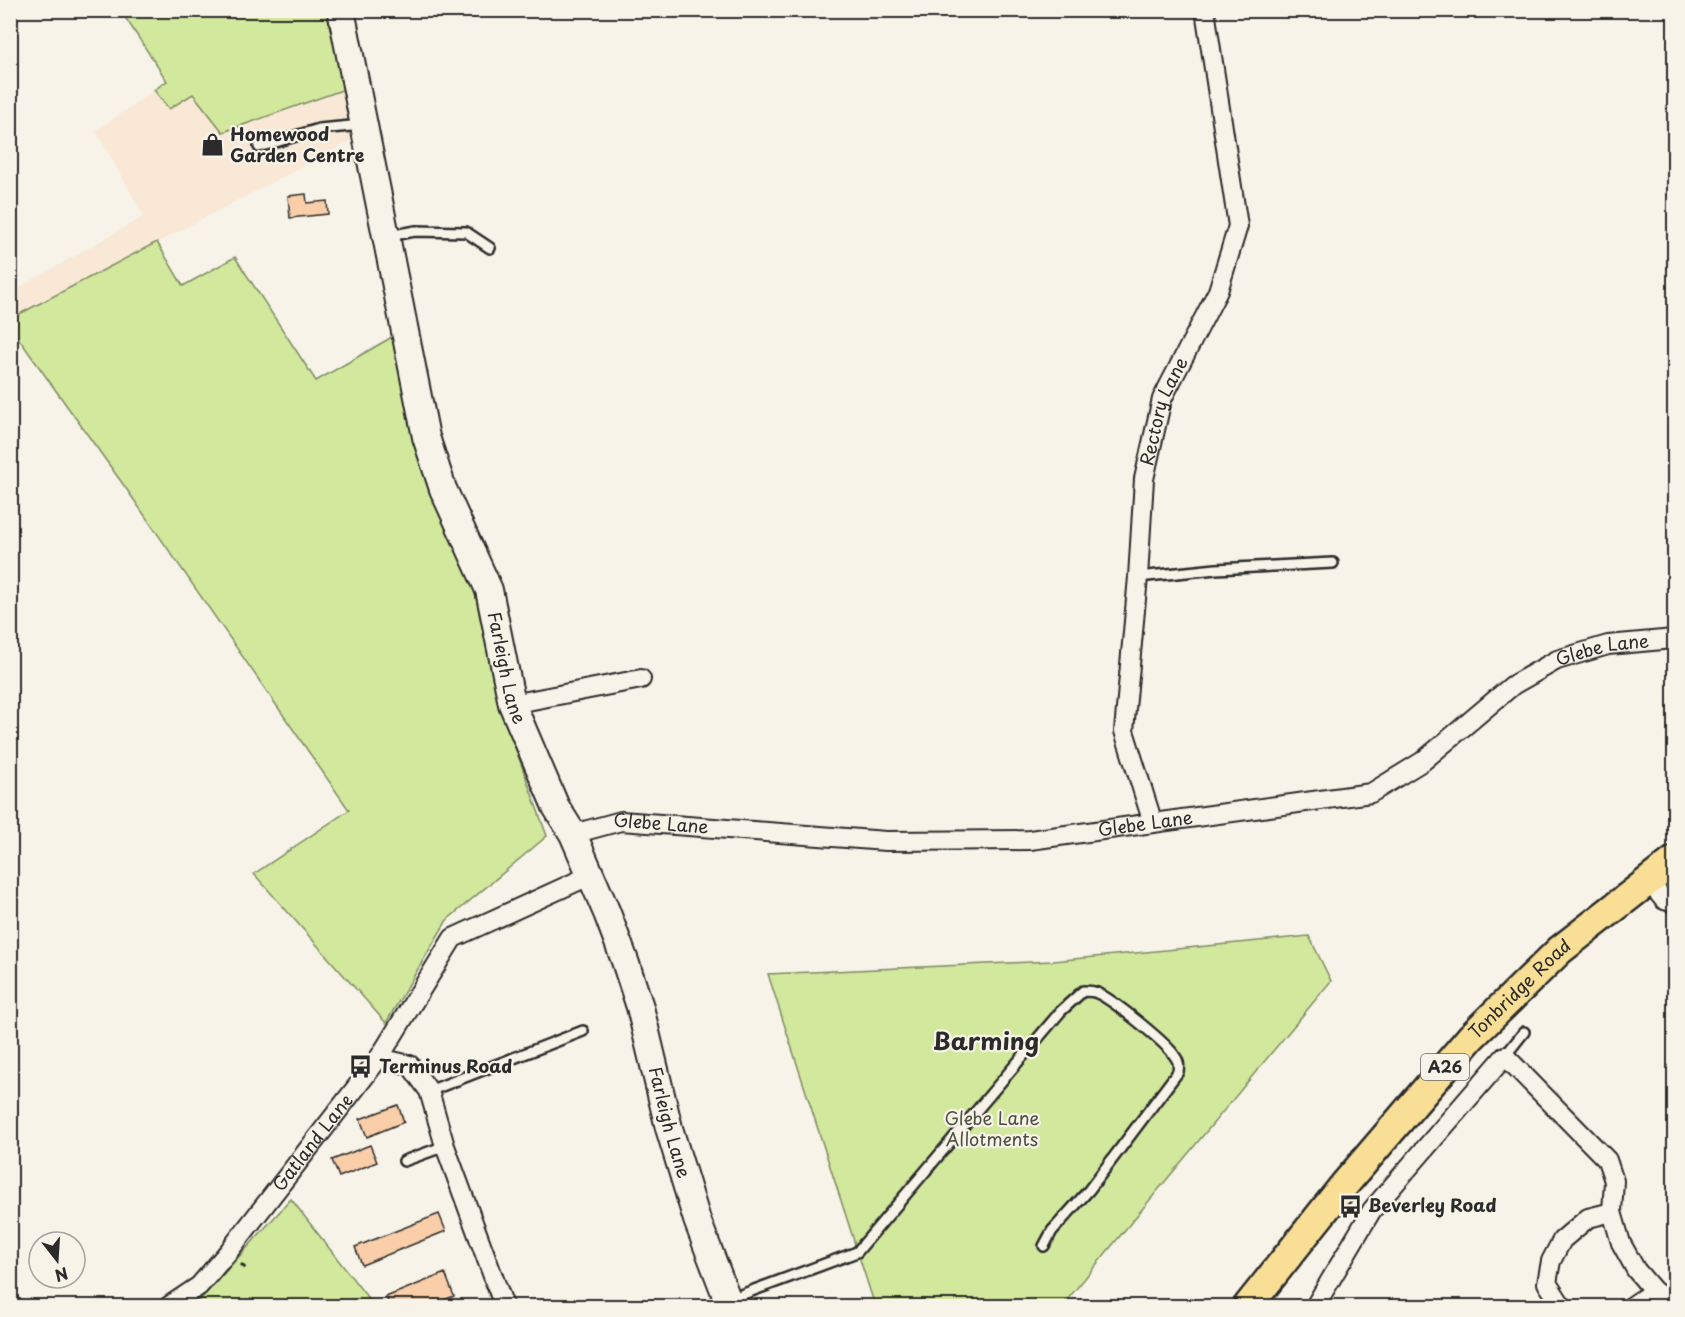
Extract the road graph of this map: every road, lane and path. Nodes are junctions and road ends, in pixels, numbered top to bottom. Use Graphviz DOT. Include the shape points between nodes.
graph roads {
  1 [pos="341,10"];
  2 [pos="1205,10"];
  3 [pos="364,124"];
  4 [pos="259,147"];
  5 [pos="387,236"];
  6 [pos="490,248"];
  7 [pos="1333,563"];
  8 [pos="1138,577"];
  9 [pos="1674,639"];
  10 [pos="641,679"];
  11 [pos="512,704"];
  12 [pos="1153,823"];
  13 [pos="573,834"];
  14 [pos="1674,861"];
  15 [pos="591,875"];
  16 [pos="1648,880"];
  17 [pos="1674,903"];
  18 [pos="584,1031"];
  19 [pos="1524,1032"];
  20 [pos="1505,1056"];
  21 [pos="379,1058"];
  22 [pos="429,1091"];
  23 [pos="445,1146"];
  24 [pos="404,1161"];
  25 [pos="1612,1212"];
  26 [pos="1044,1246"];
  27 [pos="1654,1291"];
  28 [pos="729,1303"];
  29 [pos="1674,1304"];
  30 [pos="169,1306"];
  31 [pos="504,1306"];
  32 [pos="1248,1306"];
  33 [pos="1315,1306"];
  34 [pos="1562,1306"];
  35 [pos="1632,1306"];
  1 -- 3 [label="street, Farleigh Lane"];
  2 -- 8 [label="street, Rectory Lane" via="1238,226 1218,291 1162,399 1144,479"];
  3 -- 4 [label="lane" via="319,129"];
  3 -- 5 [label="street, Farleigh Lane"];
  5 -- 6 [label="lane" via="415,231 466,232"];
  5 -- 11 [label="street, Farleigh Lane" via="426,437 443,489 489,590"];
  7 -- 8 [label="lane"];
  8 -- 12 [label="street, Rectory Lane" via="1124,731"];
  9 -- 12 [label="street, Glebe Lane" via="1608,645 1557,660 1513,685 1423,761 1371,793"];
  10 -- 11 [label="street"];
  11 -- 13 [label="street, Farleigh Lane" via="556,807"];
  12 -- 13 [label="street, Glebe Lane" via="1030,840 886,841 621,821"];
  13 -- 15 [label="street, Farleigh Lane"];
  14 -- 16 [label="main road, Tonbridge Road / A26"];
  15 -- 21 [label="street, Gatland Lane" via="453,939"];
  15 -- 28 [label="street, Farleigh Lane" via="637,998 669,1128 697,1220"];
  16 -- 17 [label="street" via="1664,900"];
  16 -- 32 [label="main road, Tonbridge Road / A26" via="1560,950 1470,1037"];
  18 -- 22 [label="lane"];
  19 -- 20 [label="lane"];
  20 -- 25 [label="street" via="1607,1160 1614,1181"];
  20 -- 33 [label="street" via="1372,1210"];
  21 -- 22 [label="street" via="410,1065"];
  21 -- 30 [label="street, Gatland Lane" via="229,1251 199,1286"];
  22 -- 23 [label="street"];
  23 -- 24 [label="lane"];
  23 -- 31 [label="street"];
  25 -- 27 [label="street" via="1621,1243"];
  25 -- 34 [label="street" via="1588,1218 1562,1240 1551,1261 1547,1283"];
  26 -- 28 [label="lane" via="1178,1072 1176,1056 1167,1047 1114,1004 1091,991 1083,991 1061,1011 856,1252"];
  27 -- 29 [label="street"];
  27 -- 35 [label="street"];
}
